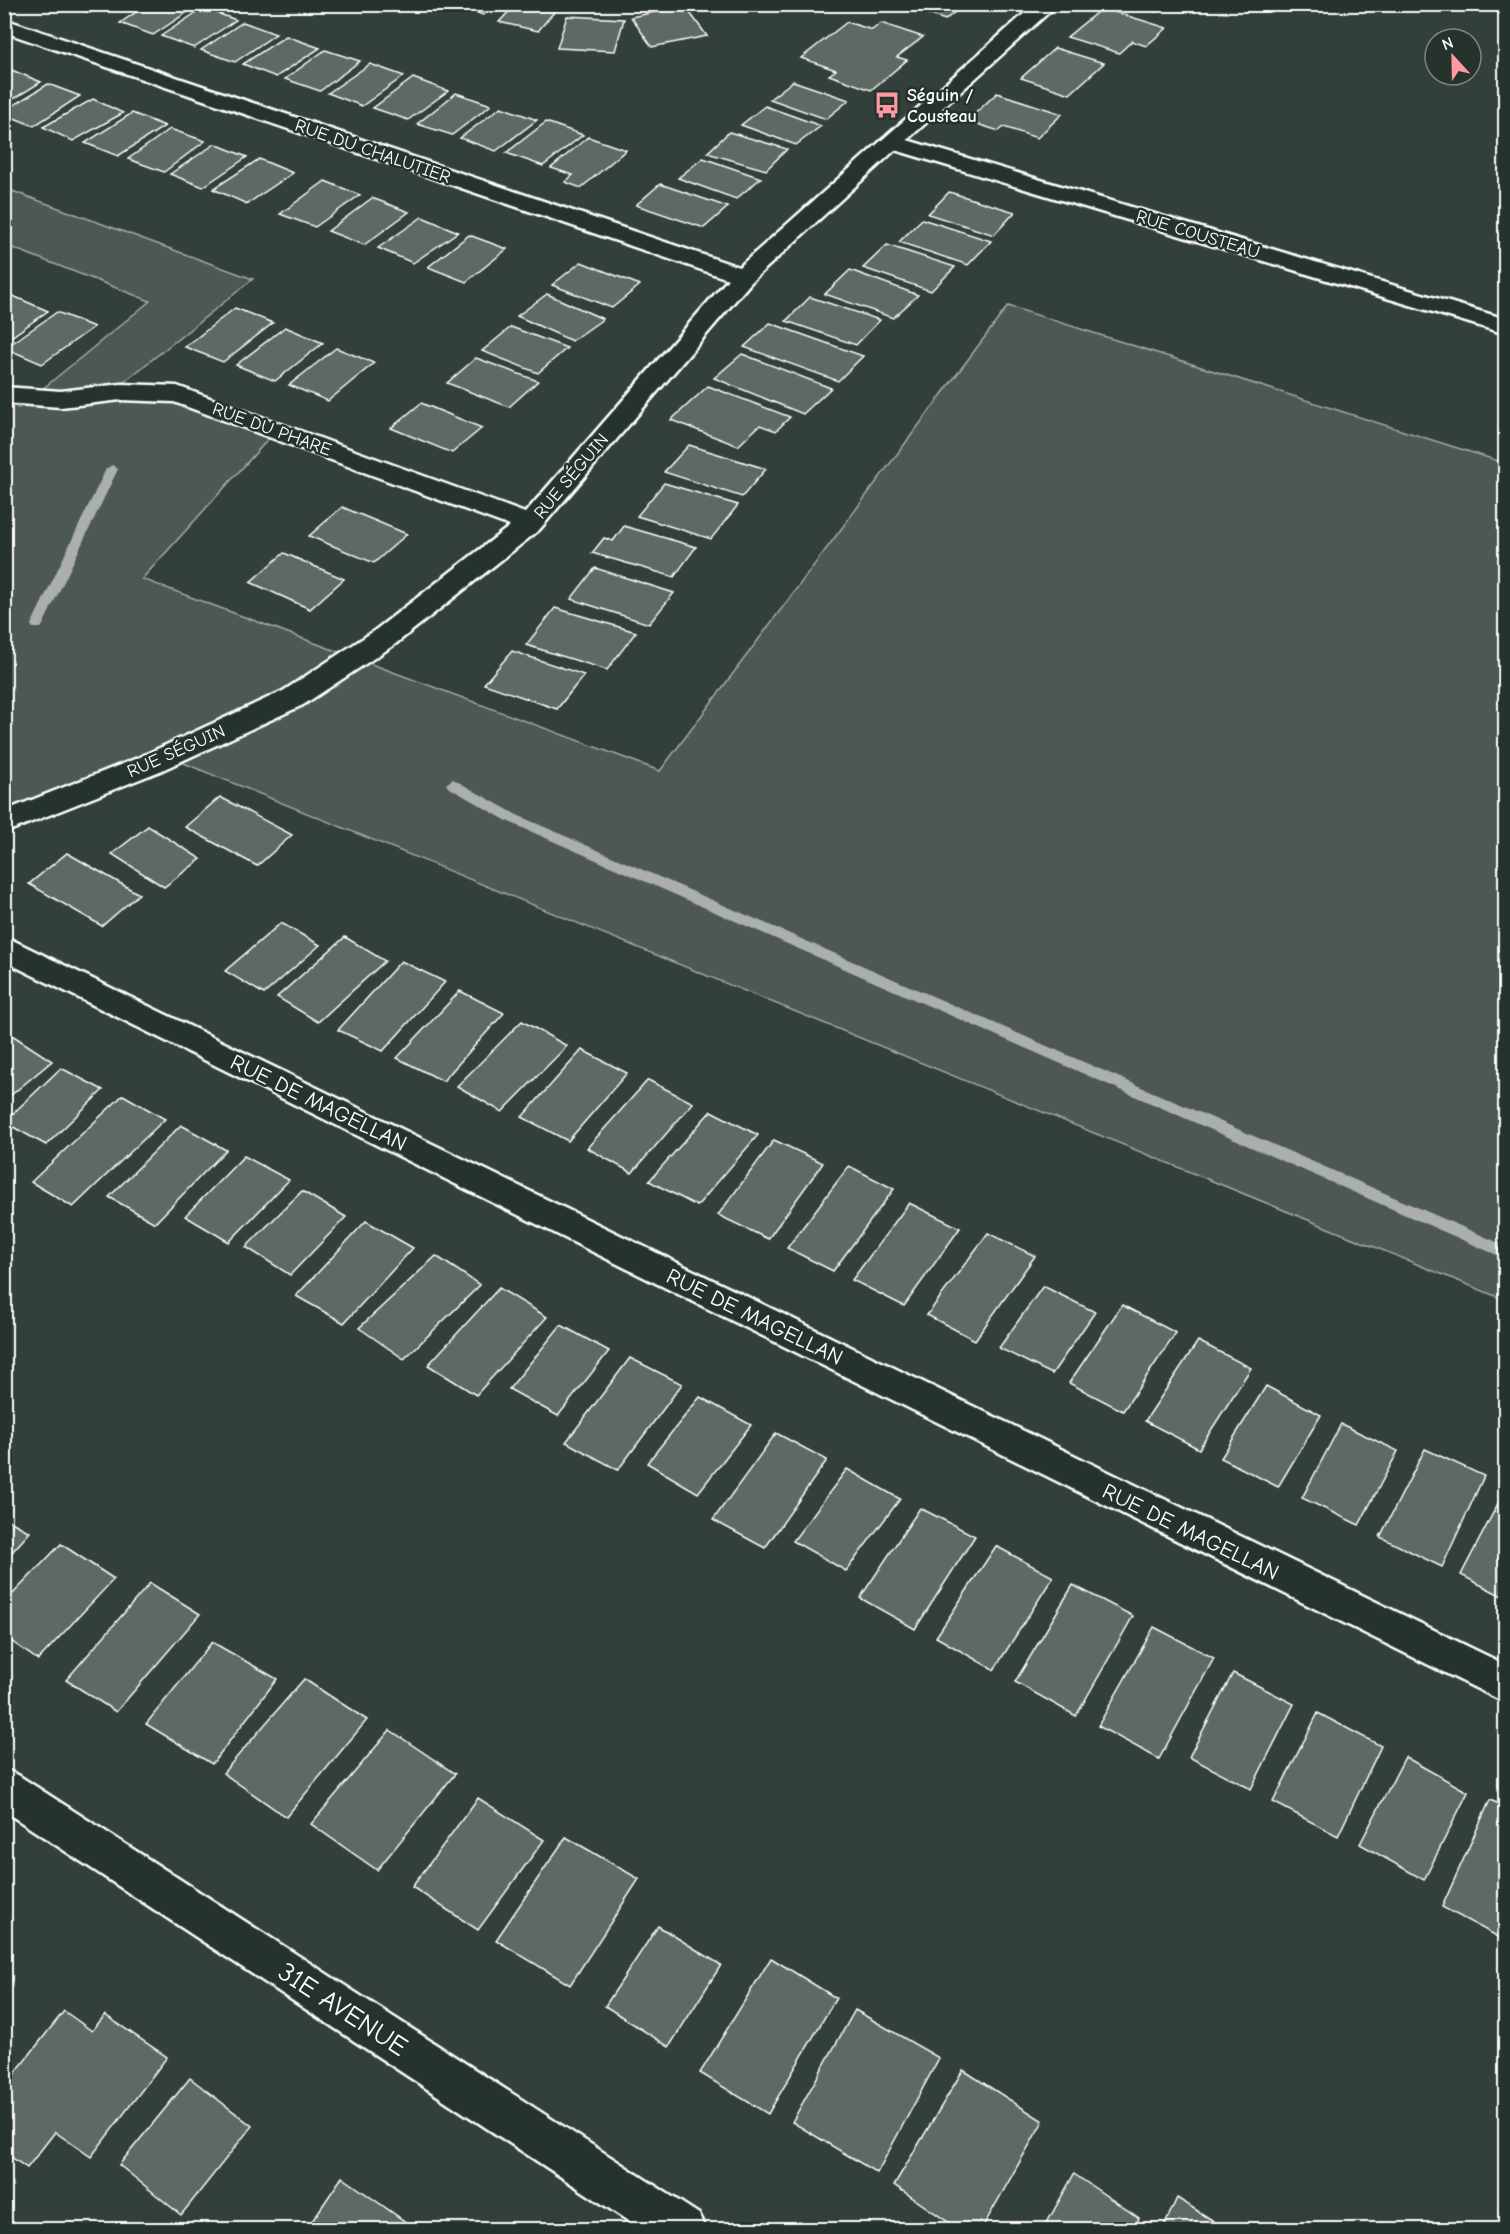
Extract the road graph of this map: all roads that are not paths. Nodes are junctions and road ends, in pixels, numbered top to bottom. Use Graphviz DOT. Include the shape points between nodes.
graph roads {
  1 [pos="1048,4"];
  2 [pos="4,25"];
  3 [pos="891,142"];
  4 [pos="742,276"];
  5 [pos="1506,327"];
  6 [pos="4,395"];
  7 [pos="530,524"];
  8 [pos="4,823"];
  9 [pos="4,947"];
  10 [pos="1506,1685"];
  11 [pos="4,1788"];
  12 [pos="683,2229"];
  1 -- 3 [label="street, RUE SÉGUIN"];
  2 -- 4 [label="street, RUE DU CHALUTIER"];
  3 -- 4 [label="street, RUE SÉGUIN"];
  3 -- 5 [label="street, RUE COUSTEAU"];
  4 -- 7 [label="street, RUE SÉGUIN"];
  6 -- 7 [label="street, RUE DU PHARE" via="61,399 121,392 177,394"];
  7 -- 8 [label="street, RUE SÉGUIN" via="384,638 293,698 150,764"];
  9 -- 10 [label="street, RUE DE MAGELLAN"];
  11 -- 12 [label="street, 31E AVENUE"];
}
